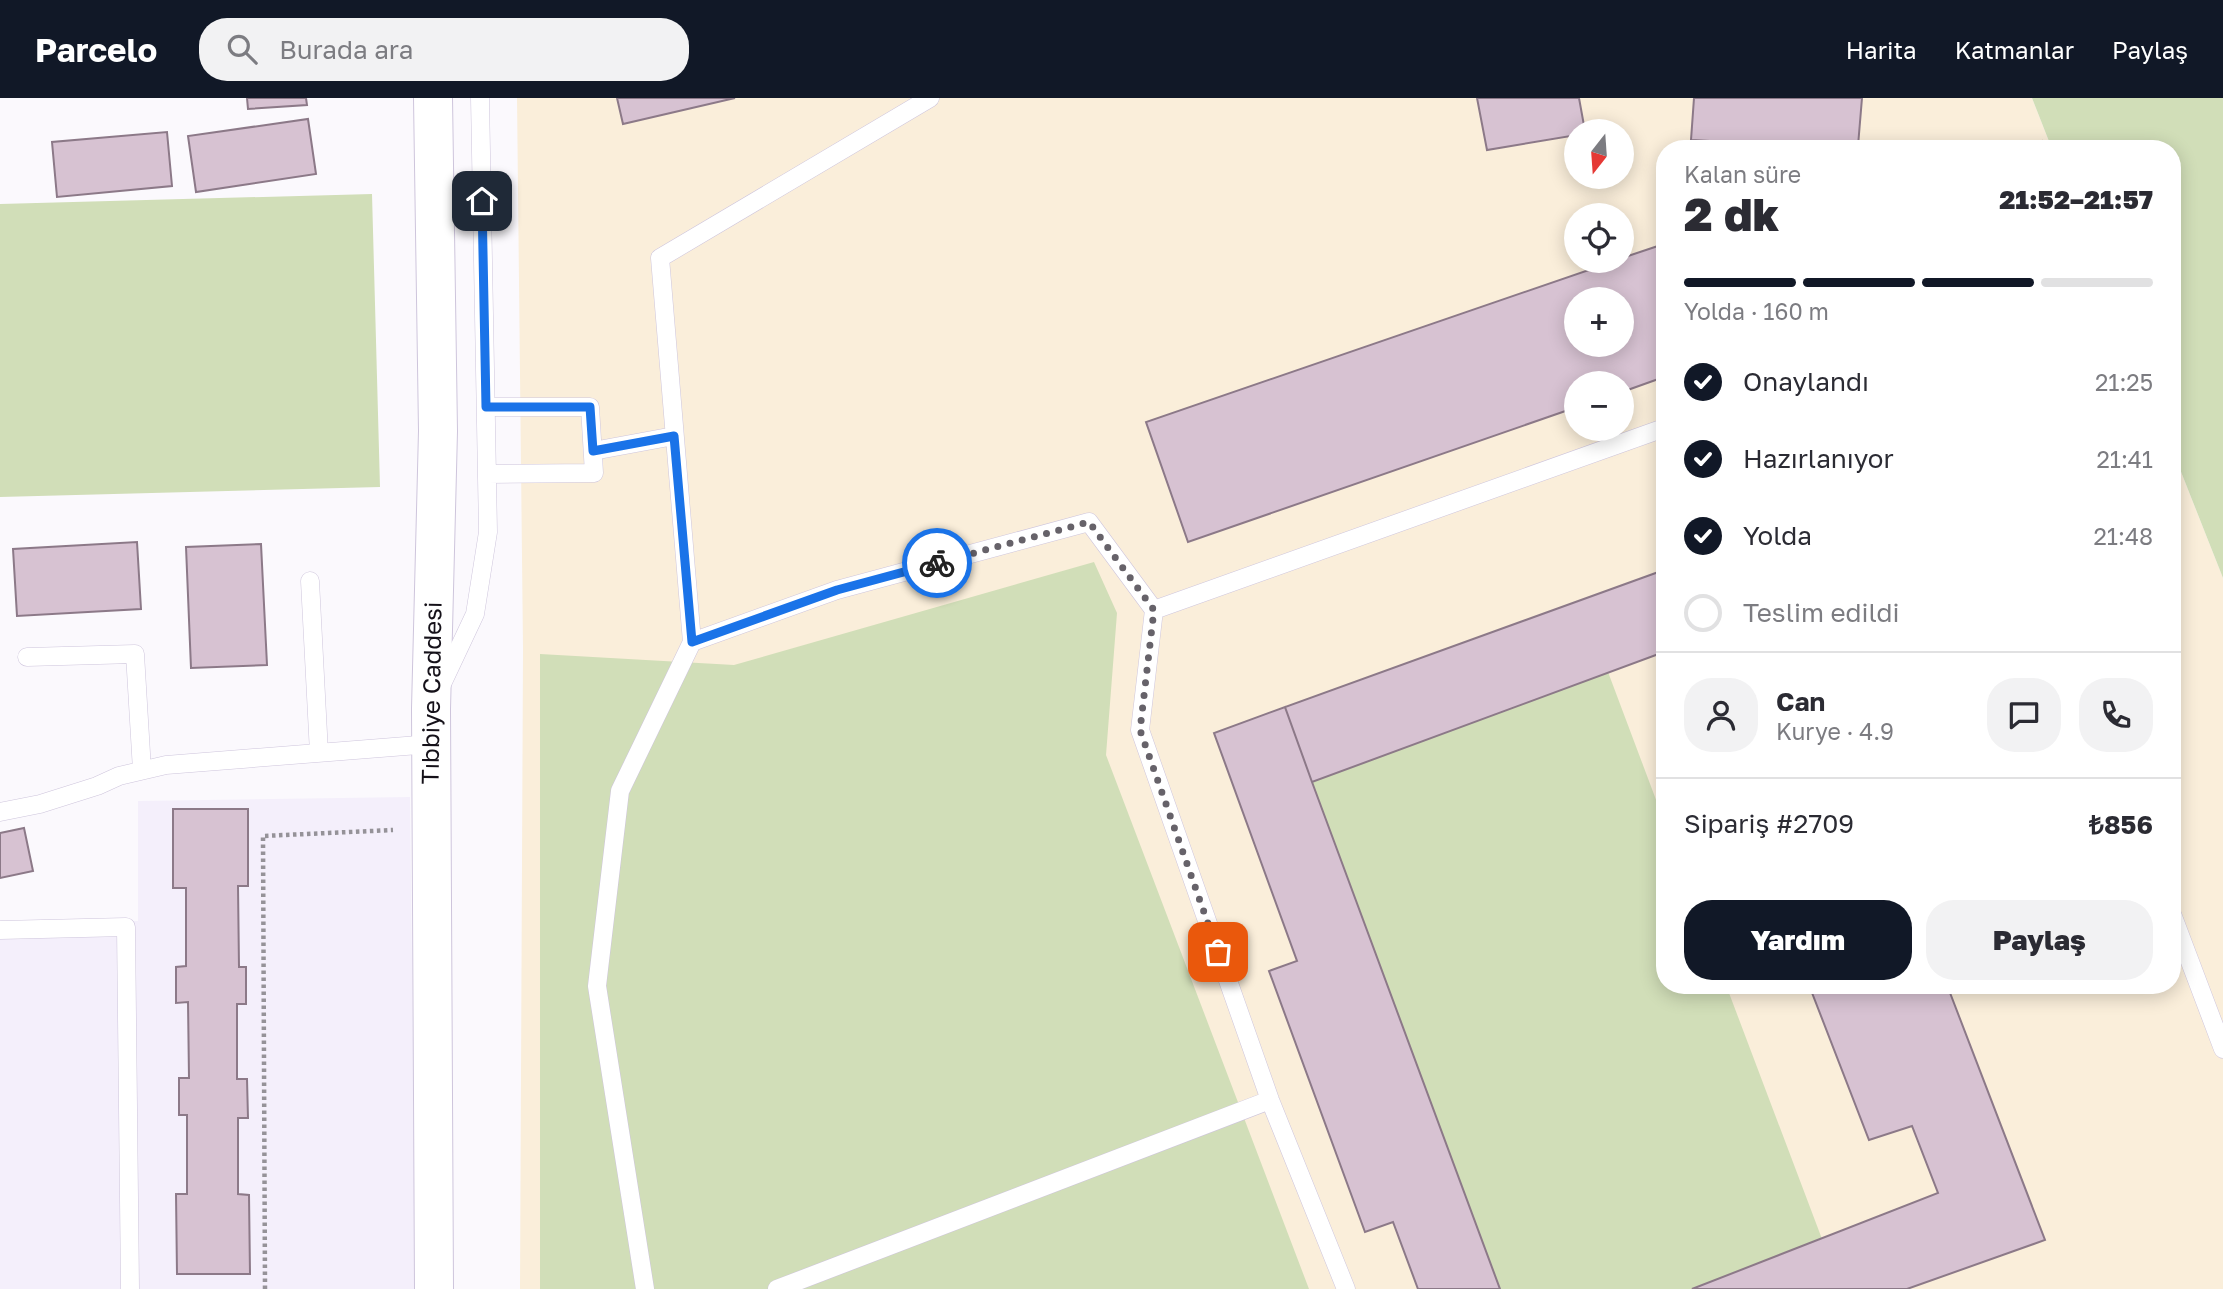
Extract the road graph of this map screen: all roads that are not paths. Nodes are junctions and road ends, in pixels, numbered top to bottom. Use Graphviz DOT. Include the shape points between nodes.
graph roads {
  1 [pos="433,98"];
  2 [pos="480,98"];
  3 [pos="930,98"];
  4 [pos="486,407"];
  5 [pos="1656,431"];
  6 [pos="674,436"];
  7 [pos="593,451"];
  8 [pos="488,474"];
  9 [pos="310,581"];
  10 [pos="1154,610"];
  11 [pos="692,642"];
  12 [pos="27,657"];
  13 [pos="431,727"];
  14 [pos="319,753"];
  15 [pos="142,770"];
  16 [pos="0,812"];
  17 [pos="0,930"];
  18 [pos="2181,938"];
  19 [pos="2223,1049"];
  20 [pos="1270,1100"];
  21 [pos="130,1289"];
  22 [pos="434,1289"];
  23 [pos="645,1289"];
  24 [pos="777,1289"];
  25 [pos="1346,1289"];
  1 -- 13 [label="main road, Tıbbiye Caddesi" via="438,431"];
  2 -- 4 [label="lane"];
  3 -- 6 [label="lane" via="660,258"];
  4 -- 7 [label="lane" via="590,407"];
  4 -- 8 [label="lane"];
  5 -- 10 [label="lane"];
  6 -- 7 [label="lane"];
  6 -- 11 [label="lane"];
  7 -- 8 [label="lane" via="594,473"];
  8 -- 13 [label="lane" via="488,532 475,614"];
  9 -- 14 [label="lane"];
  10 -- 11 [label="lane" via="1089,522 837,590"];
  10 -- 20 [label="lane" via="1140,730"];
  11 -- 23 [label="lane" via="620,791 597,986"];
  12 -- 15 [label="lane" via="135,654"];
  13 -- 14 [label="lane"];
  13 -- 22 [label="main road, Tıbbiye Caddesi"];
  14 -- 15 [label="lane"];
  15 -- 16 [label="lane" via="40,804"];
  17 -- 21 [label="lane" via="126,927"];
  18 -- 19 [label="lane"];
  20 -- 24 [label="lane"];
  20 -- 25 [label="lane"];
}
